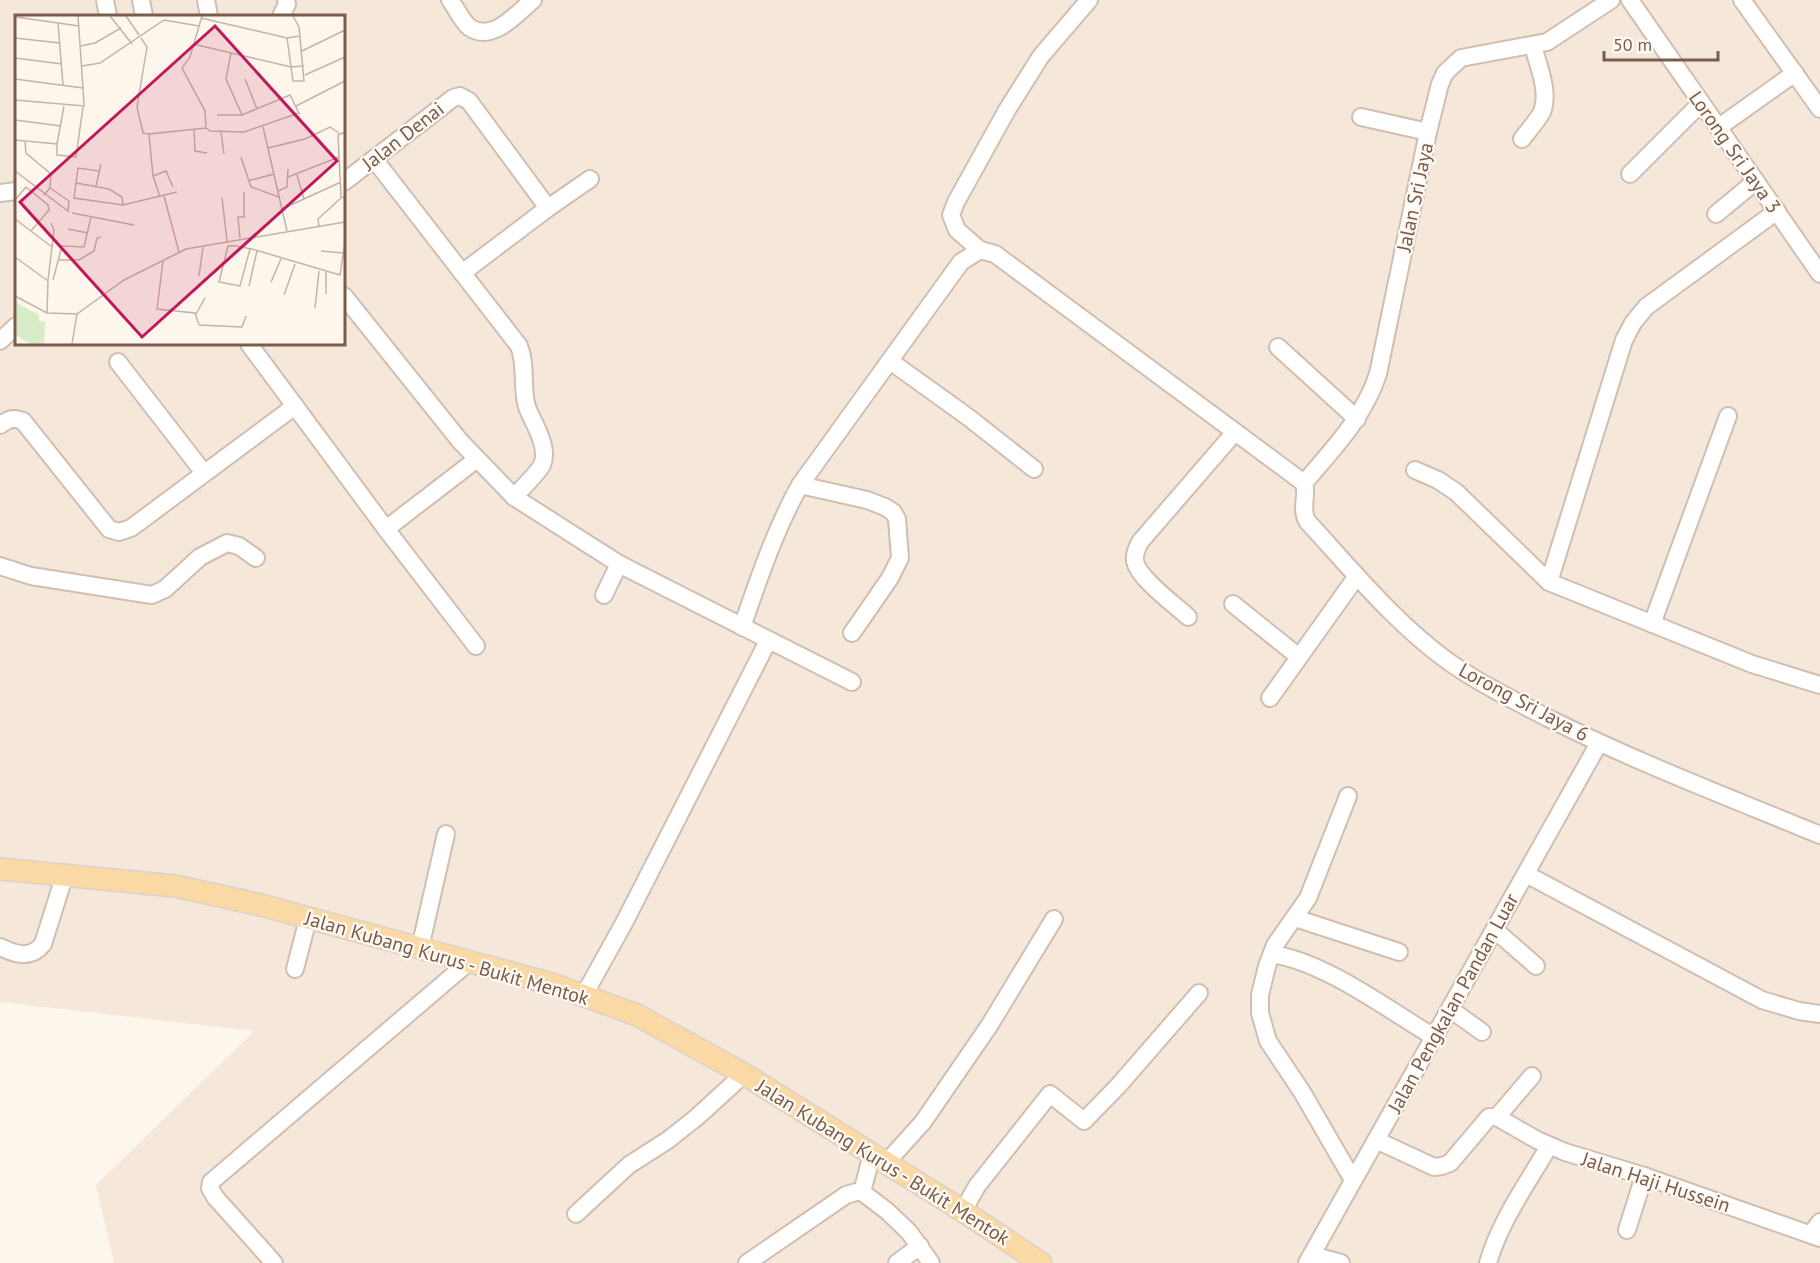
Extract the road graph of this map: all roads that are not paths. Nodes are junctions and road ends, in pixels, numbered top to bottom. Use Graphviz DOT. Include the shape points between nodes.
graph roads {
  1 [pos="105,0"];
  2 [pos="141,0"];
  3 [pos="206,0"];
  4 [pos="286,0"];
  5 [pos="450,0"];
  6 [pos="533,0"];
  7 [pos="1089,0"];
  8 [pos="1611,0"];
  9 [pos="1630,0"];
  10 [pos="1742,0"];
  11 [pos="108,15"];
  12 [pos="144,15"];
  13 [pos="209,15"];
  14 [pos="282,15"];
  15 [pos="1533,46"];
  16 [pos="1795,73"];
  17 [pos="1701,103"];
  18 [pos="1820,109"];
  19 [pos="1361,117"];
  20 [pos="1719,127"];
  21 [pos="1428,132"];
  22 [pos="1522,139"];
  23 [pos="374,159"];
  24 [pos="1630,174"];
  25 [pos="590,179"];
  26 [pos="345,181"];
  27 [pos="1756,181"];
  28 [pos="15,191"];
  29 [pos="0,193"];
  30 [pos="548,208"];
  31 [pos="1777,212"];
  32 [pos="1716,214"];
  33 [pos="976,246"];
  34 [pos="1813,250"];
  35 [pos="462,273"];
  36 [pos="1820,274"];
  37 [pos="345,297"];
  38 [pos="15,327"];
  39 [pos="0,341"];
  40 [pos="250,345"];
  41 [pos="1278,347"];
  42 [pos="890,361"];
  43 [pos="118,362"];
  44 [pos="295,406"];
  45 [pos="1728,416"];
  46 [pos="1357,419"];
  47 [pos="0,425"];
  48 [pos="1235,432"];
  49 [pos="477,459"];
  50 [pos="1034,470"];
  51 [pos="1415,470"];
  52 [pos="204,473"];
  53 [pos="1304,483"];
  54 [pos="800,485"];
  55 [pos="514,497"];
  56 [pos="386,529"];
  57 [pos="256,558"];
  58 [pos="619,564"];
  59 [pos="0,566"];
  60 [pos="1357,576"];
  61 [pos="1549,582"];
  62 [pos="604,595"];
  63 [pos="1233,604"];
  64 [pos="1188,617"];
  65 [pos="1652,624"];
  66 [pos="742,627"];
  67 [pos="852,633"];
  68 [pos="768,641"];
  69 [pos="476,646"];
  70 [pos="1299,657"];
  71 [pos="852,682"];
  72 [pos="1820,685"];
  73 [pos="1270,698"];
  74 [pos="1599,743"];
  75 [pos="1348,796"];
  76 [pos="446,834"];
  77 [pos="1820,835"];
  78 [pos="0,869"];
  79 [pos="65,874"];
  80 [pos="1526,874"];
  81 [pos="1295,918"];
  82 [pos="308,919"];
  83 [pos="1054,919"];
  84 [pos="1494,930"];
  85 [pos="0,947"];
  86 [pos="420,948"];
  87 [pos="1399,952"];
  88 [pos="1272,954"];
  89 [pos="470,961"];
  90 [pos="1536,966"];
  91 [pos="295,969"];
  92 [pos="1199,993"];
  93 [pos="580,994"];
  94 [pos="1450,1009"];
  95 [pos="1820,1014"];
  96 [pos="1482,1032"];
  97 [pos="1434,1037"];
  98 [pos="744,1074"];
  99 [pos="1532,1076"];
  100 [pos="1497,1117"];
  101 [pos="1376,1140"];
  102 [pos="1549,1146"];
  103 [pos="879,1158"];
  104 [pos="1644,1176"];
  105 [pos="1353,1180"];
  106 [pos="862,1192"];
  107 [pos="963,1211"];
  108 [pos="576,1214"];
  109 [pos="1627,1230"];
  110 [pos="1817,1231"];
  111 [pos="920,1246"];
  112 [pos="1309,1259"];
  113 [pos="274,1263"];
  114 [pos="747,1263"];
  115 [pos="897,1263"];
  116 [pos="931,1263"];
  117 [pos="1041,1263"];
  118 [pos="1341,1263"];
  119 [pos="1488,1263"];
  1 -- 11 [label="street"];
  2 -- 12 [label="street"];
  3 -- 13 [label="street"];
  4 -- 14 [label="street"];
  5 -- 6 [label="street" via="469,27 480,32 495,31"];
  7 -- 33 [label="street" via="1041,56 956,202 951,215 957,230"];
  8 -- 15 [label="street, Jalan Sri Jaya" via="1558,36"];
  9 -- 17 [label="street, Lorong Sri Jaya 3"];
  10 -- 16 [label="street"];
  15 -- 21 [label="street, Jalan Sri Jaya" via="1471,55 1453,64 1440,84"];
  15 -- 22 [label="street" via="1544,102"];
  16 -- 18 [label="street"];
  16 -- 20 [label="street"];
  17 -- 20 [label="street, Lorong Sri Jaya 3"];
  17 -- 24 [label="street"];
  19 -- 21 [label="street"];
  20 -- 27 [label="street, Lorong Sri Jaya 3"];
  21 -- 46 [label="street, Jalan Sri Jaya" via="1378,374"];
  23 -- 26 [label="street, Jalan Denai"];
  23 -- 30 [label="street, Jalan Denai" via="453,98 465,97"];
  23 -- 35 [label="street"];
  25 -- 30 [label="street"];
  27 -- 31 [label="street, Lorong Sri Jaya 3"];
  27 -- 32 [label="street"];
  28 -- 29 [label="street"];
  30 -- 35 [label="street"];
  31 -- 34 [label="street, Lorong Sri Jaya 3"];
  31 -- 61 [label="street" via="1646,307 1633,323 1624,340"];
  33 -- 42 [label="street"];
  33 -- 48 [label="street" via="995,254"];
  34 -- 36 [label="street, Lorong Sri Jaya 3"];
  35 -- 55 [label="street" via="523,355 526,403 542,440 542,464"];
  37 -- 49 [label="street"];
  38 -- 39 [label="street"];
  40 -- 44 [label="street"];
  41 -- 46 [label="street"];
  42 -- 50 [label="street"];
  42 -- 54 [label="street"];
  43 -- 52 [label="street"];
  44 -- 52 [label="street"];
  44 -- 56 [label="street"];
  45 -- 65 [label="street"];
  46 -- 53 [label="street, Jalan Sri Jaya"];
  47 -- 52 [label="street" via="9,419 23,421 113,532 131,528"];
  48 -- 53 [label="street"];
  48 -- 64 [label="street" via="1136,550 1134,559 1142,576"];
  49 -- 55 [label="street"];
  49 -- 56 [label="street"];
  51 -- 61 [label="street" via="1456,492"];
  53 -- 60 [label="street, Lorong Sri Jaya 6" via="1307,521"];
  54 -- 66 [label="street" via="774,536"];
  54 -- 67 [label="street" via="867,500 893,512 897,519 900,558"];
  55 -- 58 [label="street"];
  56 -- 69 [label="street"];
  57 -- 59 [label="street" via="227,543 200,557 165,589 152,595 31,576"];
  58 -- 62 [label="street"];
  58 -- 66 [label="street"];
  60 -- 70 [label="street"];
  60 -- 74 [label="street, Lorong Sri Jaya 6" via="1396,617 1448,661 1502,694"];
  61 -- 65 [label="street"];
  63 -- 70 [label="street"];
  65 -- 72 [label="street" via="1752,664"];
  66 -- 68 [label="street"];
  68 -- 71 [label="street"];
  68 -- 93 [label="street" via="624,923"];
  70 -- 73 [label="street"];
  74 -- 77 [label="street, Lorong Sri Jaya 6"];
  74 -- 80 [label="street, Jalan Pengkalan Pandan Luar"];
  75 -- 81 [label="street" via="1308,898"];
  76 -- 86 [label="street"];
  78 -- 79 [label="main road, Jalan Kubang Kurus - Bukit Mentok"];
  79 -- 82 [label="main road, Jalan Kubang Kurus - Bukit Mentok" via="175,885"];
  79 -- 85 [label="street" via="39,948 17,955"];
  80 -- 84 [label="street, Jalan Pengkalan Pandan Luar"];
  80 -- 95 [label="street" via="1762,1000"];
  81 -- 87 [label="street"];
  81 -- 88 [label="street"];
  82 -- 86 [label="main road, Jalan Kubang Kurus - Bukit Mentok"];
  82 -- 91 [label="street"];
  83 -- 103 [label="street" via="930,1113"];
  84 -- 90 [label="street"];
  84 -- 94 [label="street, Jalan Pengkalan Pandan Luar"];
  86 -- 89 [label="main road, Jalan Kubang Kurus - Bukit Mentok"];
  88 -- 97 [label="street" via="1329,974"];
  88 -- 105 [label="street" via="1260,996 1266,1035"];
  89 -- 93 [label="main road, Jalan Kubang Kurus - Bukit Mentok"];
  89 -- 113 [label="street" via="211,1182 214,1197"];
  92 -- 107 [label="street" via="1084,1121 1050,1094 977,1186"];
  93 -- 98 [label="main road, Jalan Kubang Kurus - Bukit Mentok" via="637,1015"];
  94 -- 96 [label="street"];
  94 -- 97 [label="street, Jalan Pengkalan Pandan Luar"];
  97 -- 101 [label="street, Jalan Pengkalan Pandan Luar"];
  98 -- 103 [label="main road, Jalan Kubang Kurus - Bukit Mentok"];
  98 -- 108 [label="street" via="697,1118 629,1164"];
  99 -- 100 [label="street"];
  100 -- 101 [label="street" via="1489,1117 1450,1163 1442,1166 1434,1167"];
  100 -- 102 [label="street, Jalan Haji Hussein"];
  101 -- 105 [label="street, Jalan Pengkalan Pandan Luar"];
  102 -- 104 [label="street, Jalan Haji Hussein"];
  102 -- 119 [label="street" via="1502,1225"];
  103 -- 106 [label="street"];
  103 -- 107 [label="main road, Jalan Kubang Kurus - Bukit Mentok"];
  104 -- 109 [label="street"];
  104 -- 110 [label="street, Jalan Haji Hussein"];
  105 -- 112 [label="street, Jalan Pengkalan Pandan Luar"];
  106 -- 111 [label="street"];
  106 -- 114 [label="street" via="846,1195"];
  107 -- 117 [label="main road, Jalan Kubang Kurus - Bukit Mentok"];
  111 -- 115 [label="street"];
  111 -- 116 [label="street"];
  112 -- 118 [label="street"];
}
